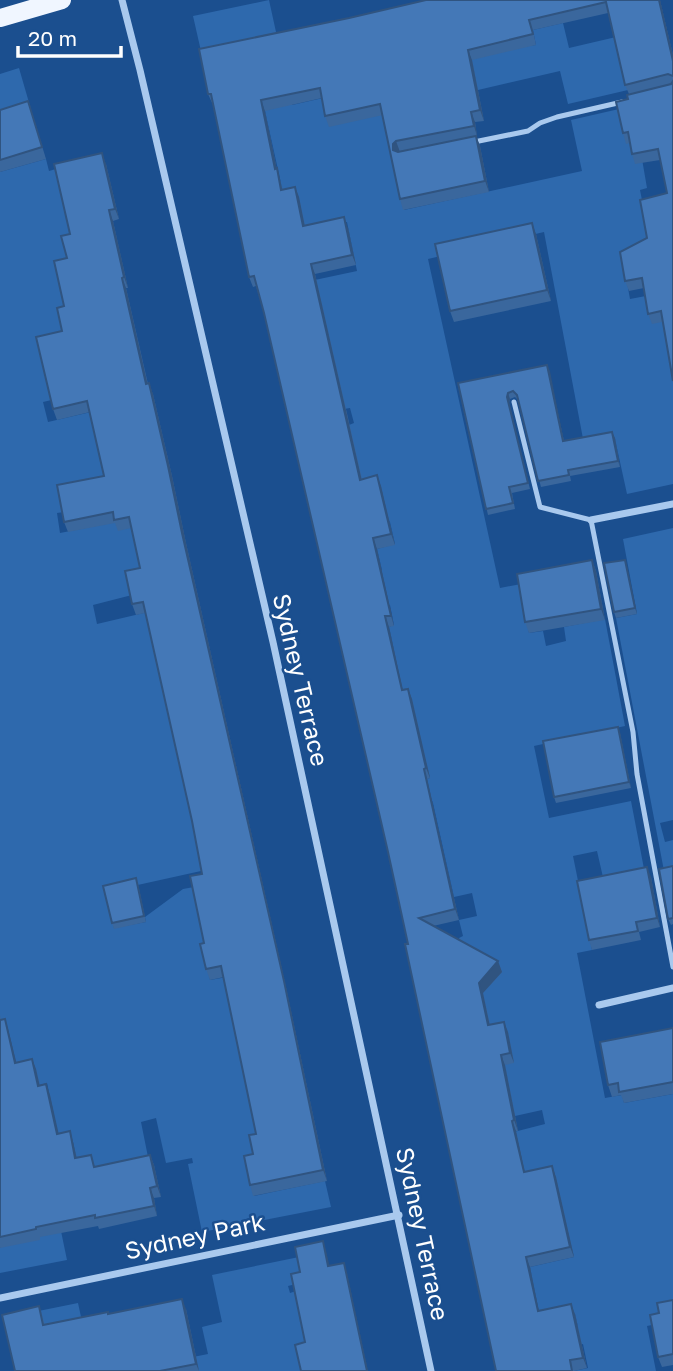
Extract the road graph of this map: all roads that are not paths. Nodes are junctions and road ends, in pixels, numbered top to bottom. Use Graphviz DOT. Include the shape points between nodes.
graph roads {
  1 [pos="62,0"];
  2 [pos="122,0"];
  3 [pos="0,18"];
  4 [pos="633,100"];
  5 [pos="464,144"];
  6 [pos="514,402"];
  7 [pos="673,504"];
  8 [pos="591,520"];
  9 [pos="673,967"];
  10 [pos="673,988"];
  11 [pos="599,1006"];
  12 [pos="399,1215"];
  13 [pos="0,1298"];
  14 [pos="431,1371"];
  1 -- 3 [label="main road"];
  2 -- 12 [label="street, Sydney Terrace" via="276,656"];
  4 -- 5 [label="lane" via="556,117 528,131"];
  6 -- 8 [label="lane" via="540,507"];
  7 -- 8 [label="street"];
  8 -- 9 [label="lane"];
  10 -- 11 [label="street"];
  12 -- 13 [label="street, Sydney Park"];
  12 -- 14 [label="street, Sydney Terrace"];
}
